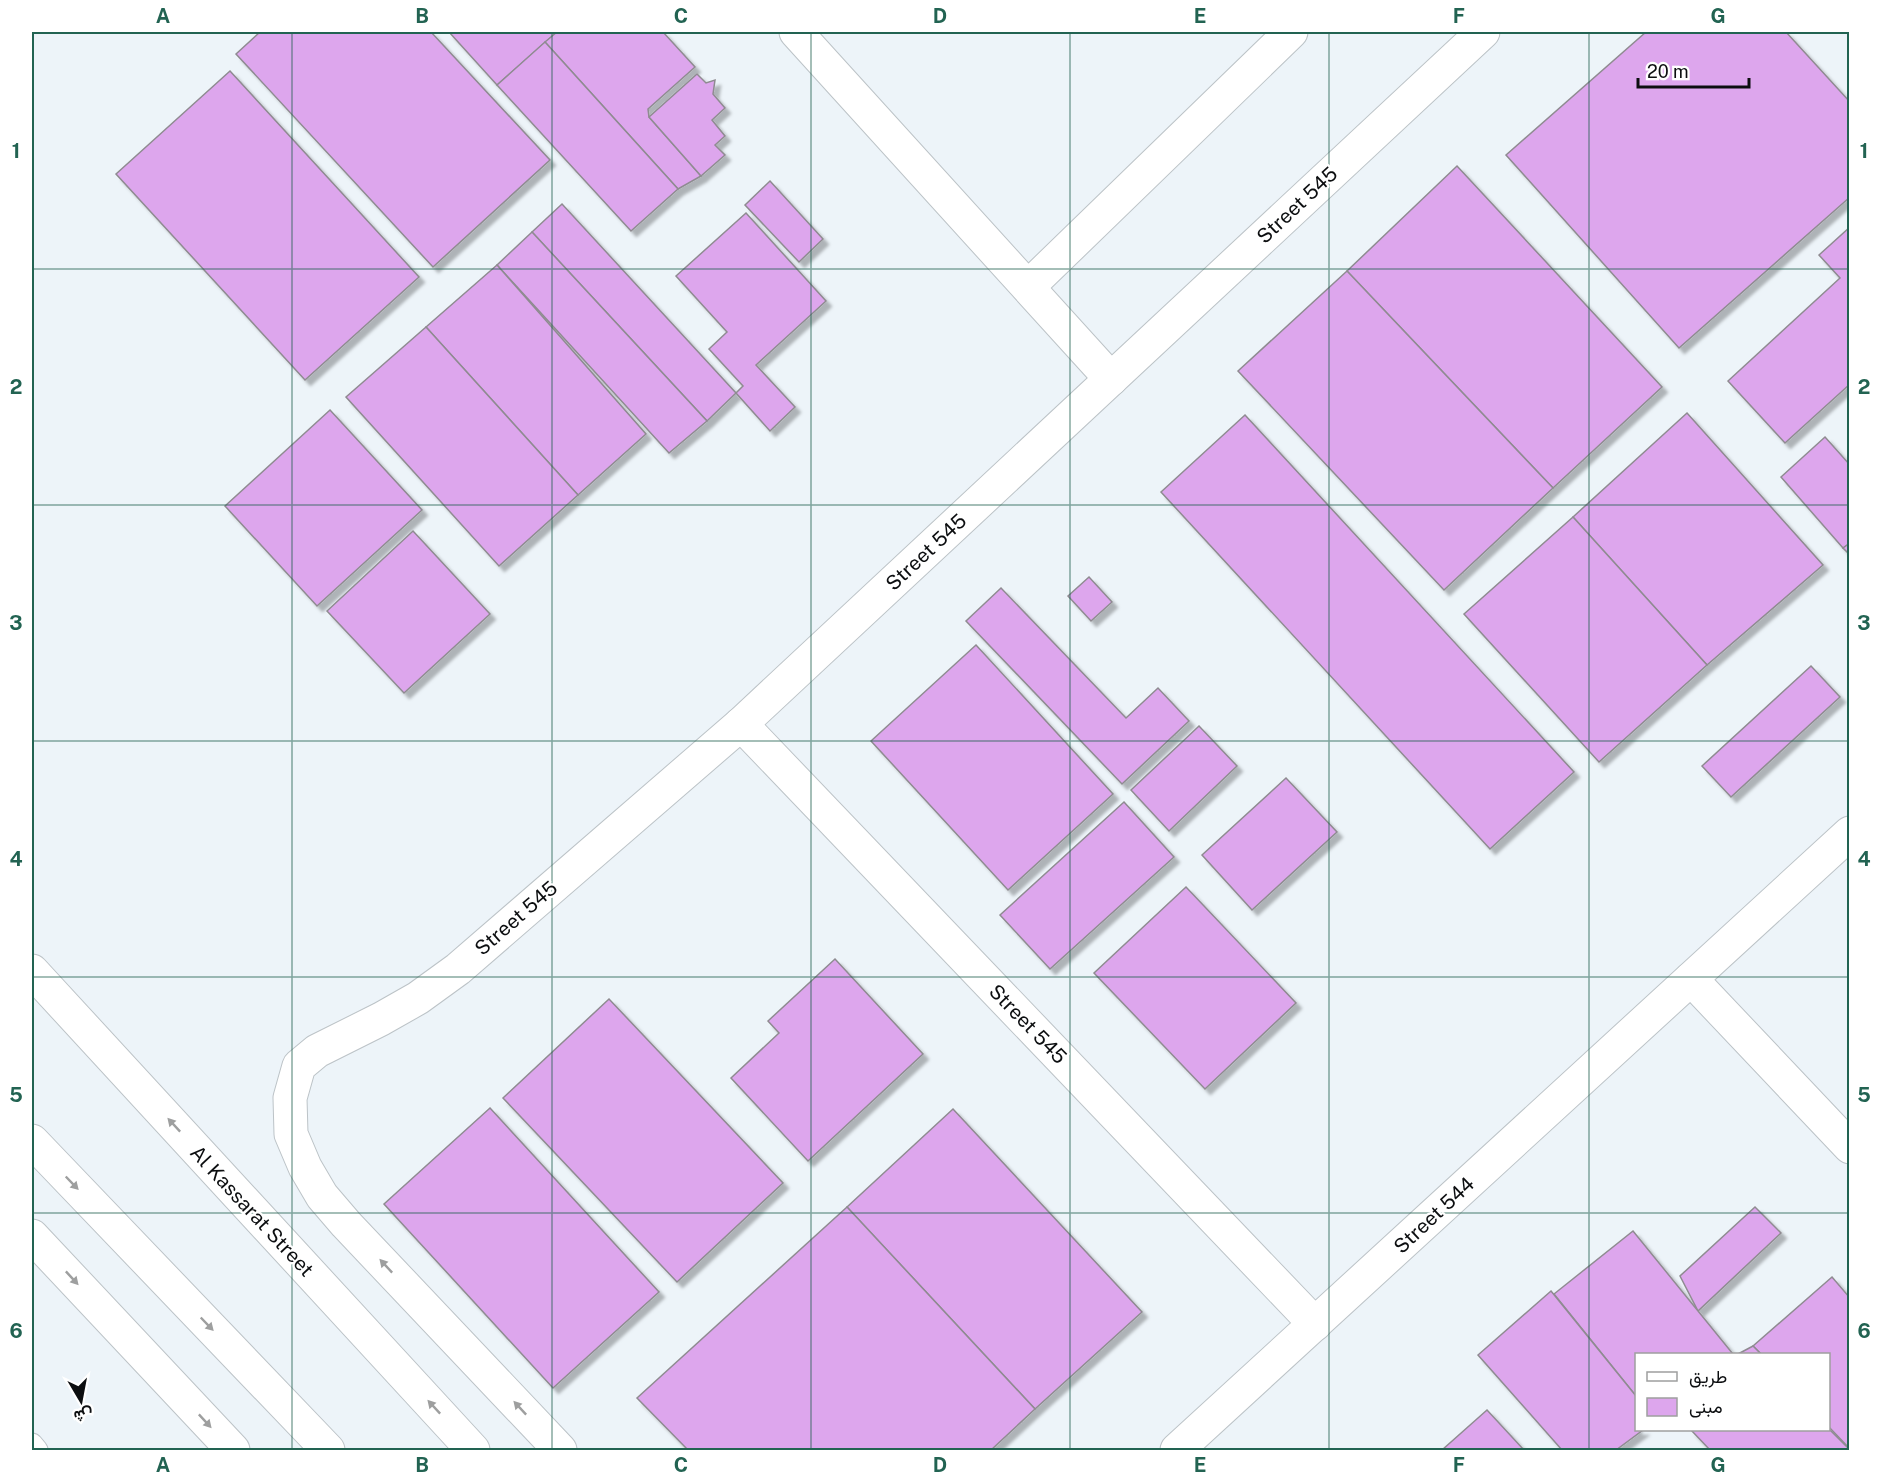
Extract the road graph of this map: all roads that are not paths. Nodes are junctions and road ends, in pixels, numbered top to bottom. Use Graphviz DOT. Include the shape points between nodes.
graph roads {
  1 [pos="796,32"];
  2 [pos="1291,32"];
  3 [pos="1484,32"];
  4 [pos="1028,287"];
  5 [pos="1111,379"];
  6 [pos="741,724"];
  7 [pos="1850,833"];
  8 [pos="32,971"];
  9 [pos="1691,979"];
  10 [pos="32,1141"];
  11 [pos="1850,1147"];
  12 [pos="32,1236"];
  13 [pos="1315,1324"];
  14 [pos="32,1444"];
  15 [pos="37,1450"];
  16 [pos="233,1450"];
  17 [pos="328,1450"];
  18 [pos="473,1450"];
  19 [pos="560,1450"];
  20 [pos="1178,1450"];
  1 -- 4 [label="street"];
  2 -- 4 [label="street"];
  3 -- 5 [label="street, Street 545"];
  4 -- 5 [label="street"];
  5 -- 6 [label="street, Street 545"];
  6 -- 13 [label="street, Street 545"];
  19 -- 6 [label="street, Street 545, one-way" via="322,1196 291,1134 290,1098 299,1066 317,1051 418,998 458,969"];
  7 -- 9 [label="street, Street 544"];
  18 -- 8 [label="street, Al Kassarat Street, one-way"];
  9 -- 11 [label="street"];
  9 -- 13 [label="street, Street 544"];
  10 -- 17 [label="street, one-way"];
  12 -- 16 [label="street, one-way"];
  13 -- 20 [label="street, Street 544"];
  14 -- 15 [label="lane"];
}
